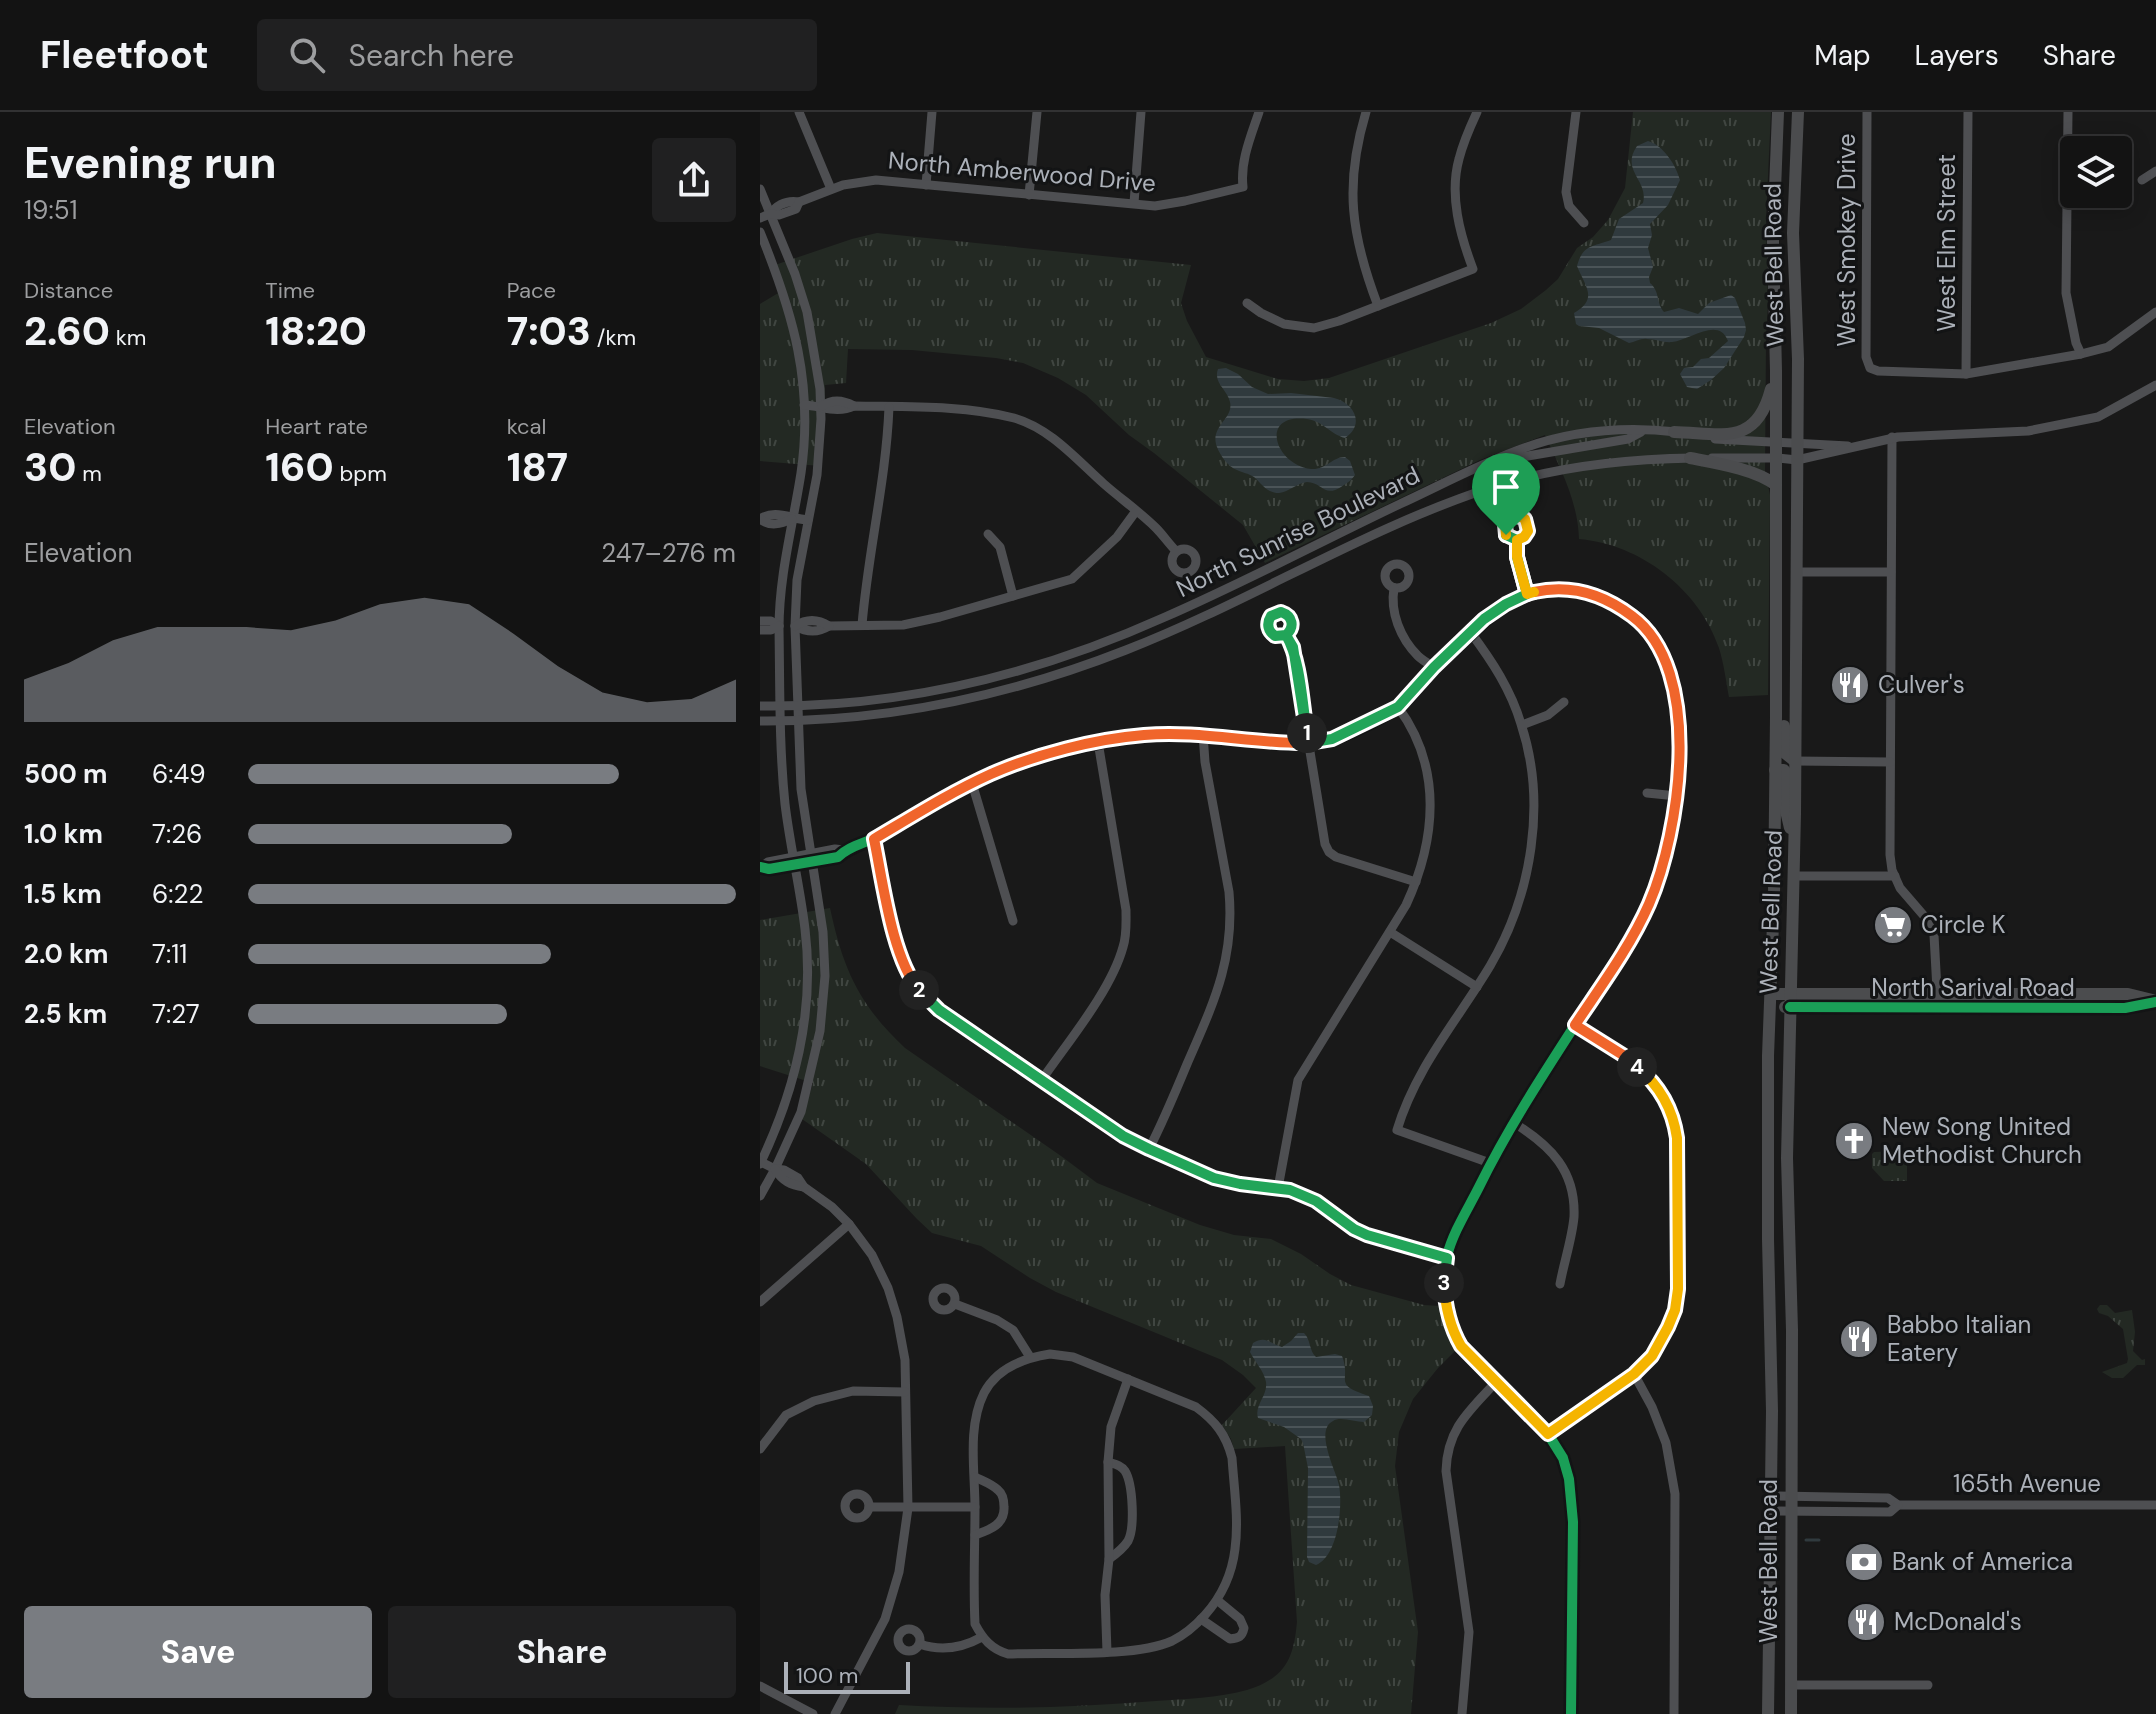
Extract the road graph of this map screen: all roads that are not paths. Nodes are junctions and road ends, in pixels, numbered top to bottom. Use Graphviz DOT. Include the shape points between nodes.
graph roads {
  1 [pos="799,112"];
  2 [pos="932,112"];
  3 [pos="1037,112"];
  4 [pos="1141,112"];
  5 [pos="1259,112"];
  6 [pos="1366,112"];
  7 [pos="1477,112"];
  8 [pos="1576,112"];
  9 [pos="1778,112"];
  10 [pos="1798,112"];
  11 [pos="1867,112"];
  12 [pos="1968,112"];
  13 [pos="2068,112"];
  14 [pos="2156,171"];
  15 [pos="2142,180"];
  16 [pos="926,185"];
  17 [pos="760,189"];
  18 [pos="831,189"];
  19 [pos="1029,195"];
  20 [pos="1134,203"];
  21 [pos="770,214"];
  22 [pos="760,218"];
  23 [pos="1584,223"];
  24 [pos="760,232"];
  25 [pos="1247,303"];
  26 [pos="1378,306"];
  27 [pos="2156,312"];
  28 [pos="2081,354"];
  29 [pos="1776,371"];
  30 [pos="1966,374"];
  31 [pos="2156,385"];
  32 [pos="804,405"];
  33 [pos="822,406"];
  34 [pos="889,407"];
  35 [pos="1644,430"];
  36 [pos="1674,432"];
  37 [pos="1892,437"];
  38 [pos="1776,443"];
  39 [pos="1797,444"];
  40 [pos="1855,448"];
  41 [pos="1548,451"];
  42 [pos="1498,458"];
  43 [pos="1690,458"];
  44 [pos="1777,458"];
  45 [pos="1797,460"];
  46 [pos="1553,471"];
  47 [pos="1776,485"];
  48 [pos="1136,511"];
  49 [pos="760,519"];
  50 [pos="792,519"];
  51 [pos="808,520"];
  52 [pos="988,534"];
  53 [pos="1517,540"];
  54 [pos="1176,551"];
  55 [pos="1796,572"];
  56 [pos="1891,572"];
  57 [pos="1394,588"];
  58 [pos="1527,594"];
  59 [pos="1013,596"];
  60 [pos="760,621"];
  61 [pos="862,625"];
  62 [pos="779,626"];
  63 [pos="795,626"];
  64 [pos="760,630"];
  65 [pos="1471,633"];
  66 [pos="1286,635"];
  67 [pos="1434,667"];
  68 [pos="1776,678"];
  69 [pos="1564,702"];
  70 [pos="760,706"];
  71 [pos="1398,707"];
  72 [pos="798,713"];
  73 [pos="782,714"];
  74 [pos="760,721"];
  75 [pos="1522,725"];
  76 [pos="1203,734"];
  77 [pos="1098,742"];
  78 [pos="1308,743"];
  79 [pos="1795,761"];
  80 [pos="1890,762"];
  81 [pos="1775,770"];
  82 [pos="972,783"];
  83 [pos="1647,793"];
  84 [pos="1677,796"];
  85 [pos="874,839"];
  86 [pos="1795,847"];
  87 [pos="810,858"];
  88 [pos="794,861"];
  89 [pos="761,867"];
  90 [pos="1794,876"];
  91 [pos="1895,876"];
  92 [pos="1416,882"];
  93 [pos="1013,921"];
  94 [pos="1390,932"];
  95 [pos="1477,987"];
  96 [pos="1938,993"];
  97 [pos="1770,1000"];
  98 [pos="1790,1001"];
  99 [pos="2156,1001"];
  100 [pos="1938,1008"];
  101 [pos="1575,1025"];
  102 [pos="1041,1081"];
  103 [pos="1514,1123"];
  104 [pos="1149,1149"];
  105 [pos="761,1163"];
  106 [pos="1490,1163"];
  107 [pos="775,1169"];
  108 [pos="1278,1188"];
  109 [pos="760,1196"];
  110 [pos="849,1224"];
  111 [pos="1788,1238"];
  112 [pos="1768,1239"];
  113 [pos="1447,1258"];
  114 [pos="1560,1284"];
  115 [pos="760,1302"];
  116 [pos="955,1304"];
  117 [pos="1030,1357"];
  118 [pos="1634,1374"];
  119 [pos="1128,1379"];
  120 [pos="1496,1382"];
  121 [pos="905,1392"];
  122 [pos="1548,1434"];
  123 [pos="760,1449"];
  124 [pos="1108,1462"];
  125 [pos="975,1477"];
  126 [pos="1771,1496"];
  127 [pos="1791,1504"];
  128 [pos="2156,1505"];
  129 [pos="869,1507"];
  130 [pos="975,1507"];
  131 [pos="908,1508"];
  132 [pos="1771,1511"];
  133 [pos="975,1535"];
  134 [pos="1109,1559"];
  135 [pos="1220,1596"];
  136 [pos="1201,1619"];
  137 [pos="982,1637"];
  138 [pos="920,1644"];
  139 [pos="1107,1652"];
  140 [pos="1791,1685"];
  141 [pos="1928,1685"];
  142 [pos="760,1686"];
  143 [pos="813,1714"];
  144 [pos="835,1714"];
  145 [pos="1462,1714"];
  146 [pos="1571,1714"];
  147 [pos="1674,1714"];
  148 [pos="1768,1714"];
  149 [pos="1791,1714"];
  1 -- 18 [label="street"];
  2 -- 16 [label="street"];
  3 -- 19 [label="street"];
  4 -- 20 [label="street"];
  5 -- 20 [label="street, North Amberwood Drive" via="1243,187 1155,206"];
  6 -- 26 [label="street" via="1355,159 1353,202 1360,253"];
  7 -- 26 [label="street" via="1455,182 1462,240 1473,269"];
  8 -- 23 [label="street" via="1566,192 1569,206"];
  9 -- 29 [label="main road, West Bell Road" via="1773,231"];
  10 -- 39 [label="main road, West Bell Road" via="1793,233"];
  11 -- 30 [label="street, West Smokey Drive" via="1870,368"];
  12 -- 30 [label="street, West Elm Street"];
  13 -- 28 [label="street" via="2066,293"];
  14 -- 15 [label="street"];
  16 -- 18 [label="street, North Amberwood Drive" via="876,180"];
  16 -- 19 [label="street, North Amberwood Drive"];
  17 -- 21 [label="street"];
  18 -- 21 [label="street, North Amberwood Drive" via="776,207"];
  19 -- 20 [label="street, North Amberwood Drive"];
  21 -- 22 [label="street, North Amberwood Drive"];
  21 -- 33 [label="street" via="807,312"];
  24 -- 32 [label="street" via="791,316"];
  25 -- 26 [label="street" via="1284,324 1314,328"];
  27 -- 28 [label="street" via="2108,347"];
  28 -- 30 [label="street"];
  29 -- 36 [label="main road" via="1762,415 1748,428 1731,434"];
  29 -- 38 [label="main road, West Bell Road"];
  31 -- 37 [label="street, North Sunrise Boulevard" via="2098,417 2057,426 2013,433"];
  32 -- 33 [label="street"];
  32 -- 50 [label="street" via="801,472"];
  33 -- 34 [label="street" via="845,401"];
  33 -- 51 [label="street"];
  34 -- 48 [label="street" via="1017,419 1072,454"];
  34 -- 61 [label="street"];
  35 -- 36 [label="street, North Sunrise Boulevard"];
  35 -- 41 [label="street" via="1628,439"];
  35 -- 42 [label="street, North Sunrise Boulevard" via="1555,438"];
  36 -- 38 [label="street, North Sunrise Boulevard"];
  37 -- 40 [label="street, North Sunrise Boulevard"];
  37 -- 56 [label="street"];
  38 -- 39 [label="street, North Sunrise Boulevard"];
  38 -- 44 [label="main road, West Bell Road"];
  39 -- 40 [label="street, North Sunrise Boulevard"];
  39 -- 45 [label="main road, West Bell Road"];
  40 -- 45 [label="street, North Sunrise Boulevard"];
  41 -- 42 [label="street"];
  41 -- 46 [label="street"];
  42 -- 72 [label="street, North Sunrise Boulevard" via="1167,617 1072,654 1012,674 924,693"];
  43 -- 44 [label="street, North Sunrise Boulevard"];
  43 -- 46 [label="street, North Sunrise Boulevard" via="1626,460"];
  43 -- 47 [label="main road" via="1756,474"];
  44 -- 45 [label="street, North Sunrise Boulevard"];
  44 -- 47 [label="main road, West Bell Road"];
  45 -- 55 [label="main road, West Bell Road"];
  46 -- 72 [label="street, North Sunrise Boulevard" via="1410,518 1174,630 1016,688 859,717"];
  47 -- 68 [label="main road, West Bell Road"];
  48 -- 54 [label="street"];
  48 -- 59 [label="street" via="1072,579"];
  49 -- 50 [label="street" via="766,524"];
  50 -- 51 [label="street"];
  50 -- 62 [label="street"];
  51 -- 63 [label="street"];
  52 -- 59 [label="street" via="1000,547"];
  53 -- 58 [label="street"];
  55 -- 56 [label="street"];
  55 -- 79 [label="main road, West Bell Road"];
  56 -- 80 [label="street"];
  57 -- 67 [label="street" via="1394,614 1401,630 1418,656"];
  58 -- 65 [label="street" via="1484,619"];
  58 -- 84 [label="street" via="1560,589 1593,594 1637,619 1655,640 1670,671 1676,709"];
  59 -- 61 [label="street" via="903,625"];
  60 -- 62 [label="street"];
  61 -- 63 [label="street" via="804,621"];
  62 -- 64 [label="street"];
  62 -- 73 [label="street"];
  63 -- 72 [label="street"];
  65 -- 67 [label="street"];
  65 -- 75 [label="street" via="1492,661"];
  66 -- 78 [label="street" via="1293,647"];
  67 -- 71 [label="street"];
  68 -- 79 [label="main road" via="1785,753"];
  68 -- 81 [label="main road, West Bell Road"];
  69 -- 75 [label="street"];
  70 -- 73 [label="street, North Sunrise Boulevard"];
  71 -- 78 [label="street" via="1332,739"];
  71 -- 92 [label="street" via="1417,739 1428,773 1431,810"];
  72 -- 73 [label="street, North Sunrise Boulevard"];
  72 -- 73 [label="street, North Sunrise Boulevard"];
  72 -- 87 [label="street"];
  73 -- 74 [label="street, North Sunrise Boulevard"];
  73 -- 88 [label="street" via="784,792"];
  75 -- 95 [label="street" via="1534,803 1530,853 1519,900"];
  76 -- 77 [label="street"];
  76 -- 78 [label="street"];
  76 -- 104 [label="street" via="1229,892 1227,960"];
  77 -- 82 [label="street" via="1035,757"];
  77 -- 102 [label="street" via="1126,937 1105,988"];
  78 -- 92 [label="street" via="1329,852"];
  79 -- 80 [label="street"];
  79 -- 86 [label="main road, West Bell Road"];
  80 -- 91 [label="street" via="1890,855"];
  81 -- 86 [label="main road" via="1786,773 1786,811"];
  81 -- 97 [label="main road, West Bell Road"];
  82 -- 85 [label="street"];
  82 -- 93 [label="street"];
  83 -- 84 [label="street"];
  84 -- 101 [label="street" via="1649,904"];
  85 -- 87 [label="street" via="838,857"];
  85 -- 102 [label="street" via="910,980 939,1010"];
  86 -- 90 [label="main road, West Bell Road"];
  87 -- 88 [label="street"];
  87 -- 107 [label="street" via="823,932 823,1004 801,1112"];
  88 -- 89 [label="street"];
  88 -- 105 [label="street" via="806,933 807,1005 794,1076"];
  90 -- 91 [label="street"];
  90 -- 98 [label="main road, West Bell Road"];
  91 -- 96 [label="street" via="1930,925"];
  92 -- 94 [label="street"];
  94 -- 95 [label="street"];
  94 -- 108 [label="street" via="1298,1080"];
  95 -- 106 [label="street" via="1413,1086 1397,1130"];
  96 -- 98 [label="main road, North Sarival Road"];
  96 -- 99 [label="main road, North Sarival Road" via="2128,994"];
  96 -- 100 [label="street"];
  97 -- 98 [label="main road, North Sarival Road"];
  97 -- 112 [label="main road, West Bell Road"];
  98 -- 100 [label="main road, North Sarival Road"];
  98 -- 111 [label="main road, West Bell Road"];
  99 -- 100 [label="main road, North Sarival Road" via="2125,1008"];
  101 -- 103 [label="street"];
  101 -- 118 [label="street" via="1646,1074 1675,1122 1675,1310 1660,1344"];
  102 -- 104 [label="street"];
  103 -- 106 [label="street"];
  103 -- 114 [label="street" via="1544,1143 1569,1179 1574,1218"];
  104 -- 108 [label="street" via="1214,1178"];
  105 -- 107 [label="street"];
  106 -- 113 [label="street"];
  107 -- 109 [label="street"];
  107 -- 110 [label="street" via="798,1178"];
  108 -- 113 [label="street" via="1316,1201 1367,1235"];
  110 -- 115 [label="street"];
  110 -- 121 [label="street" via="888,1288 905,1360"];
  111 -- 112 [label="main road"];
  111 -- 127 [label="main road, West Bell Road"];
  112 -- 126 [label="main road, West Bell Road"];
  113 -- 120 [label="street" via="1445,1299 1455,1336"];
  116 -- 117 [label="street" via="1013,1330"];
  117 -- 119 [label="street" via="1073,1357"];
  117 -- 125 [label="street" via="1006,1369 985,1391 977,1411"];
  118 -- 122 [label="street"];
  118 -- 147 [label="street" via="1652,1407 1673,1470"];
  119 -- 124 [label="street" via="1111,1427"];
  119 -- 135 [label="street" via="1196,1407 1213,1420 1228,1446 1236,1536 1234,1561"];
  120 -- 122 [label="street"];
  120 -- 145 [label="street" via="1459,1423 1447,1456 1469,1632"];
  121 -- 123 [label="street" via="853,1391 814,1401 786,1415"];
  121 -- 131 [label="street"];
  122 -- 146 [label="street" via="1563,1458 1572,1500"];
  124 -- 134 [label="street"];
  124 -- 134 [label="street" via="1127,1474 1132,1504 1127,1543"];
  125 -- 130 [label="street"];
  125 -- 133 [label="street" via="1003,1496 1005,1513 1001,1522"];
  126 -- 127 [label="street, 165th Avenue"];
  126 -- 132 [label="main road, West Bell Road"];
  127 -- 128 [label="street, 165th Avenue" via="1890,1512 1898,1505"];
  127 -- 132 [label="street, 165th Avenue"];
  127 -- 140 [label="main road, West Bell Road"];
  129 -- 131 [label="street"];
  130 -- 131 [label="street"];
  130 -- 133 [label="street"];
  131 -- 144 [label="street" via="899,1572 885,1619"];
  132 -- 148 [label="main road, West Bell Road"];
  133 -- 137 [label="street" via="975,1624"];
  134 -- 139 [label="street"];
  135 -- 136 [label="street"];
  135 -- 136 [label="street" via="1240,1619 1242,1634 1230,1639"];
  136 -- 139 [label="street" via="1160,1645"];
  137 -- 138 [label="street" via="964,1647"];
  137 -- 139 [label="street" via="1008,1654"];
  140 -- 141 [label="street"];
  140 -- 149 [label="main road, West Bell Road"];
  142 -- 143 [label="street"];
}
